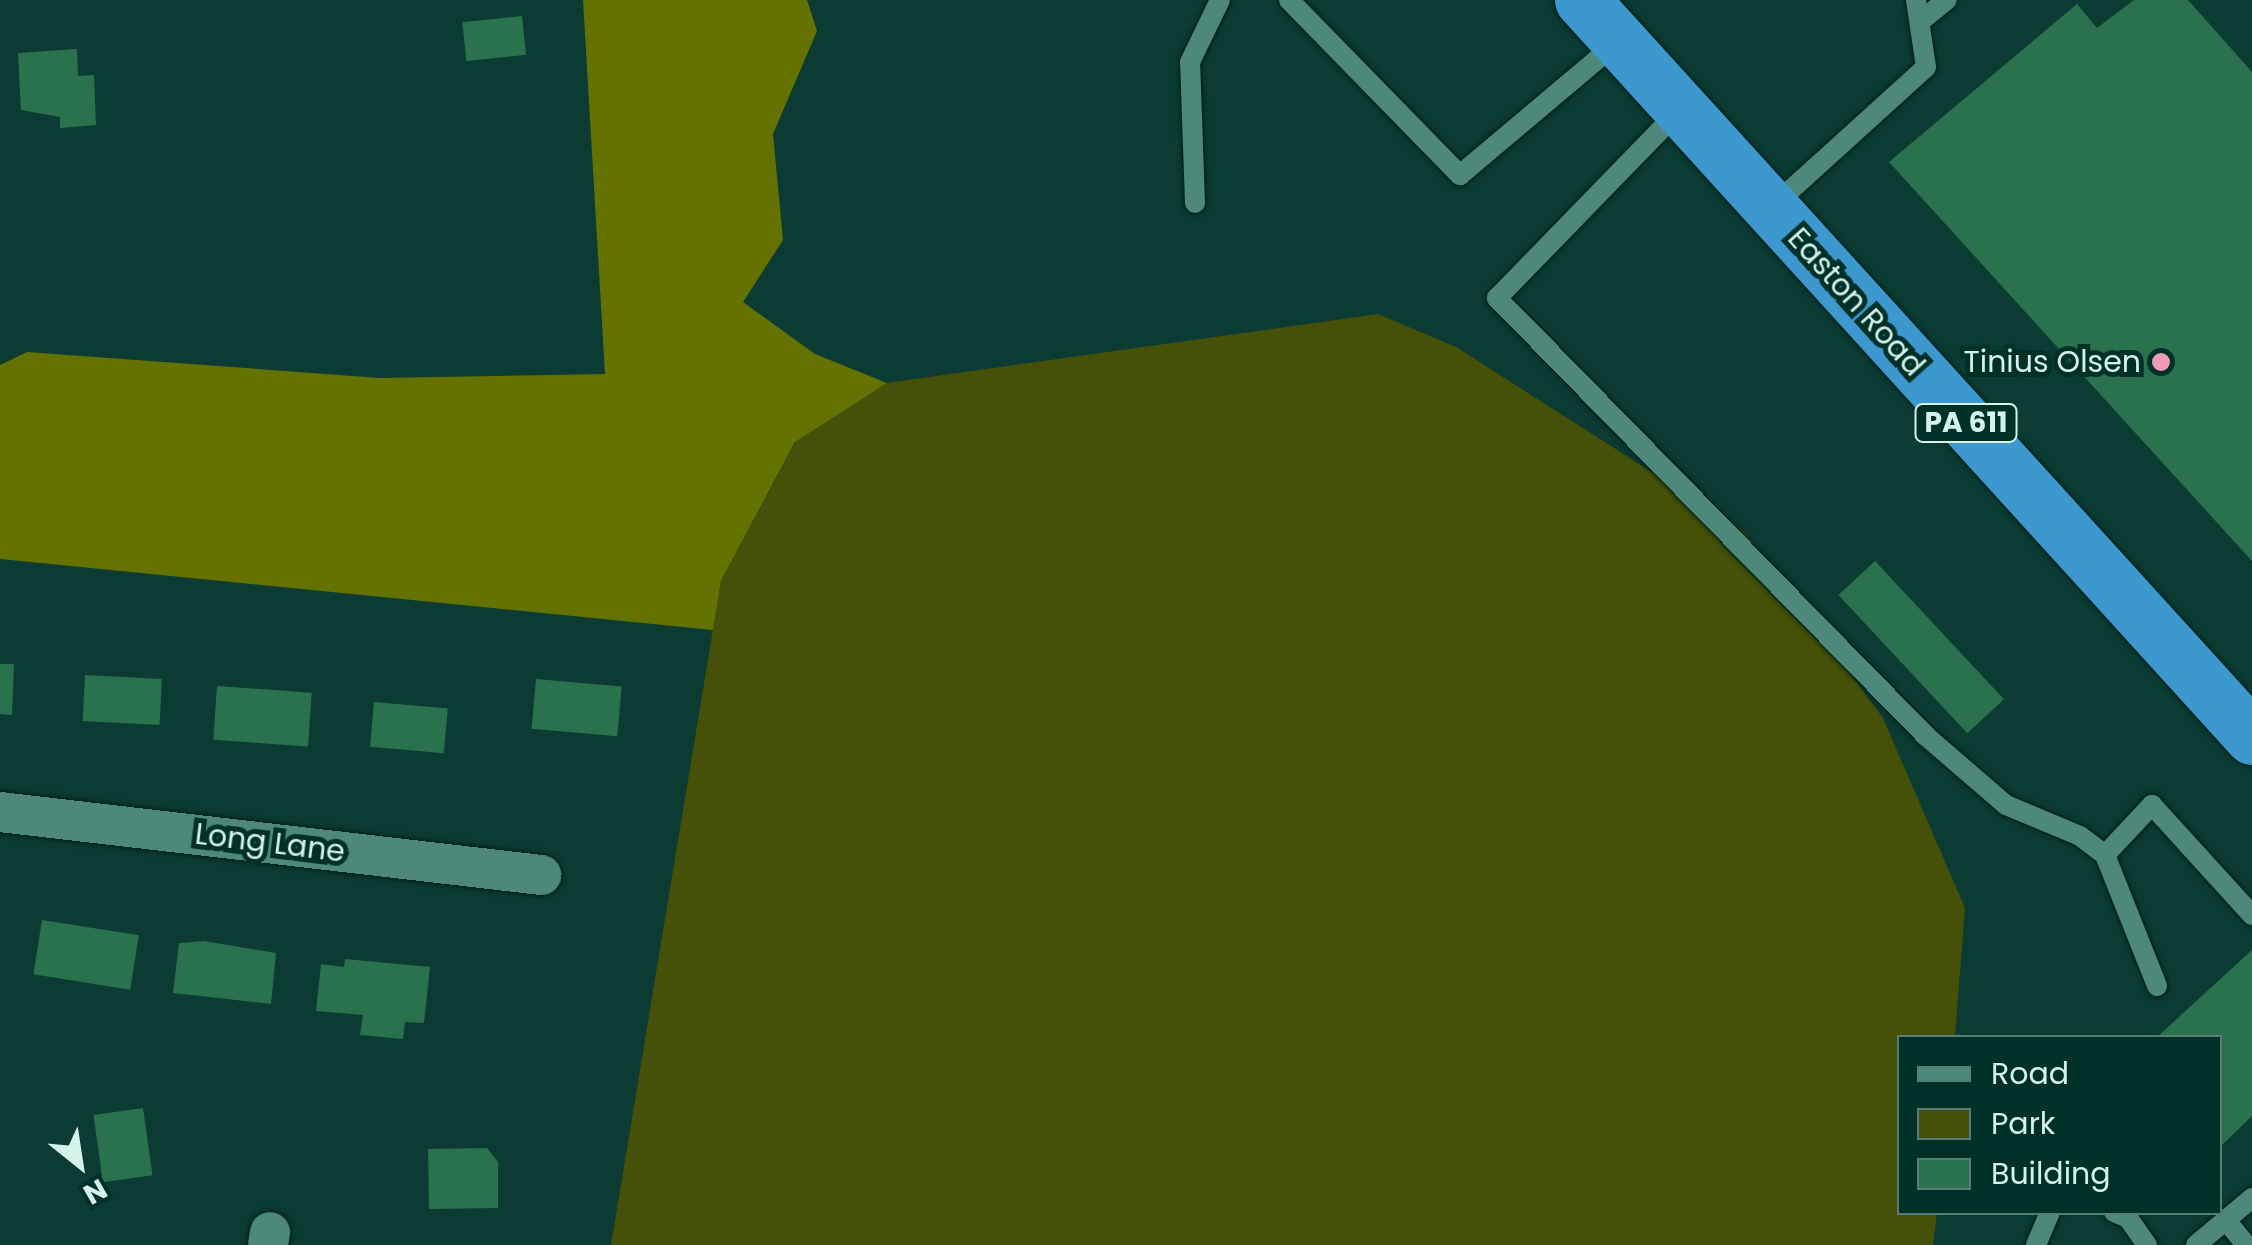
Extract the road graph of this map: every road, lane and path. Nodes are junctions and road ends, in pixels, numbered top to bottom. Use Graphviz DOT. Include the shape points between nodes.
graph roads {
  1 [pos="1220,0"];
  2 [pos="1582,0"];
  3 [pos="1946,0"];
  4 [pos="1294,2"];
  5 [pos="1919,10"];
  6 [pos="1618,42"];
  7 [pos="1680,109"];
  8 [pos="1195,202"];
  9 [pos="1770,208"];
  10 [pos="2252,737"];
  11 [pos="0,812"];
  12 [pos="2105,855"];
  13 [pos="541,875"];
  14 [pos="2252,915"];
  15 [pos="2156,986"];
  16 [pos="2252,1198"];
  17 [pos="2049,1215"];
  18 [pos="2121,1215"];
  19 [pos="2225,1219"];
  20 [pos="2036,1245"];
  21 [pos="2147,1245"];
  22 [pos="2196,1245"];
  23 [pos="2246,1245"];
  1 -- 8 [label="lane" via="1190,62"];
  2 -- 6 [label="highway, Easton Road / PA 611"];
  3 -- 5 [label="lane"];
  4 -- 6 [label="lane" via="1460,175"];
  5 -- 9 [label="lane" via="1926,67"];
  6 -- 7 [label="highway, Easton Road / PA 611"];
  7 -- 9 [label="highway, Easton Road / PA 611"];
  7 -- 12 [label="lane" via="1497,298 1926,736 2006,805 2080,836"];
  9 -- 10 [label="highway, Easton Road / PA 611"];
  11 -- 13 [label="street, Long Lane"];
  12 -- 14 [label="lane" via="2152,805"];
  12 -- 15 [label="lane"];
  16 -- 19 [label="lane"];
  17 -- 20 [label="lane"];
  18 -- 21 [label="lane"];
  19 -- 22 [label="lane"];
  19 -- 23 [label="lane"];
}
